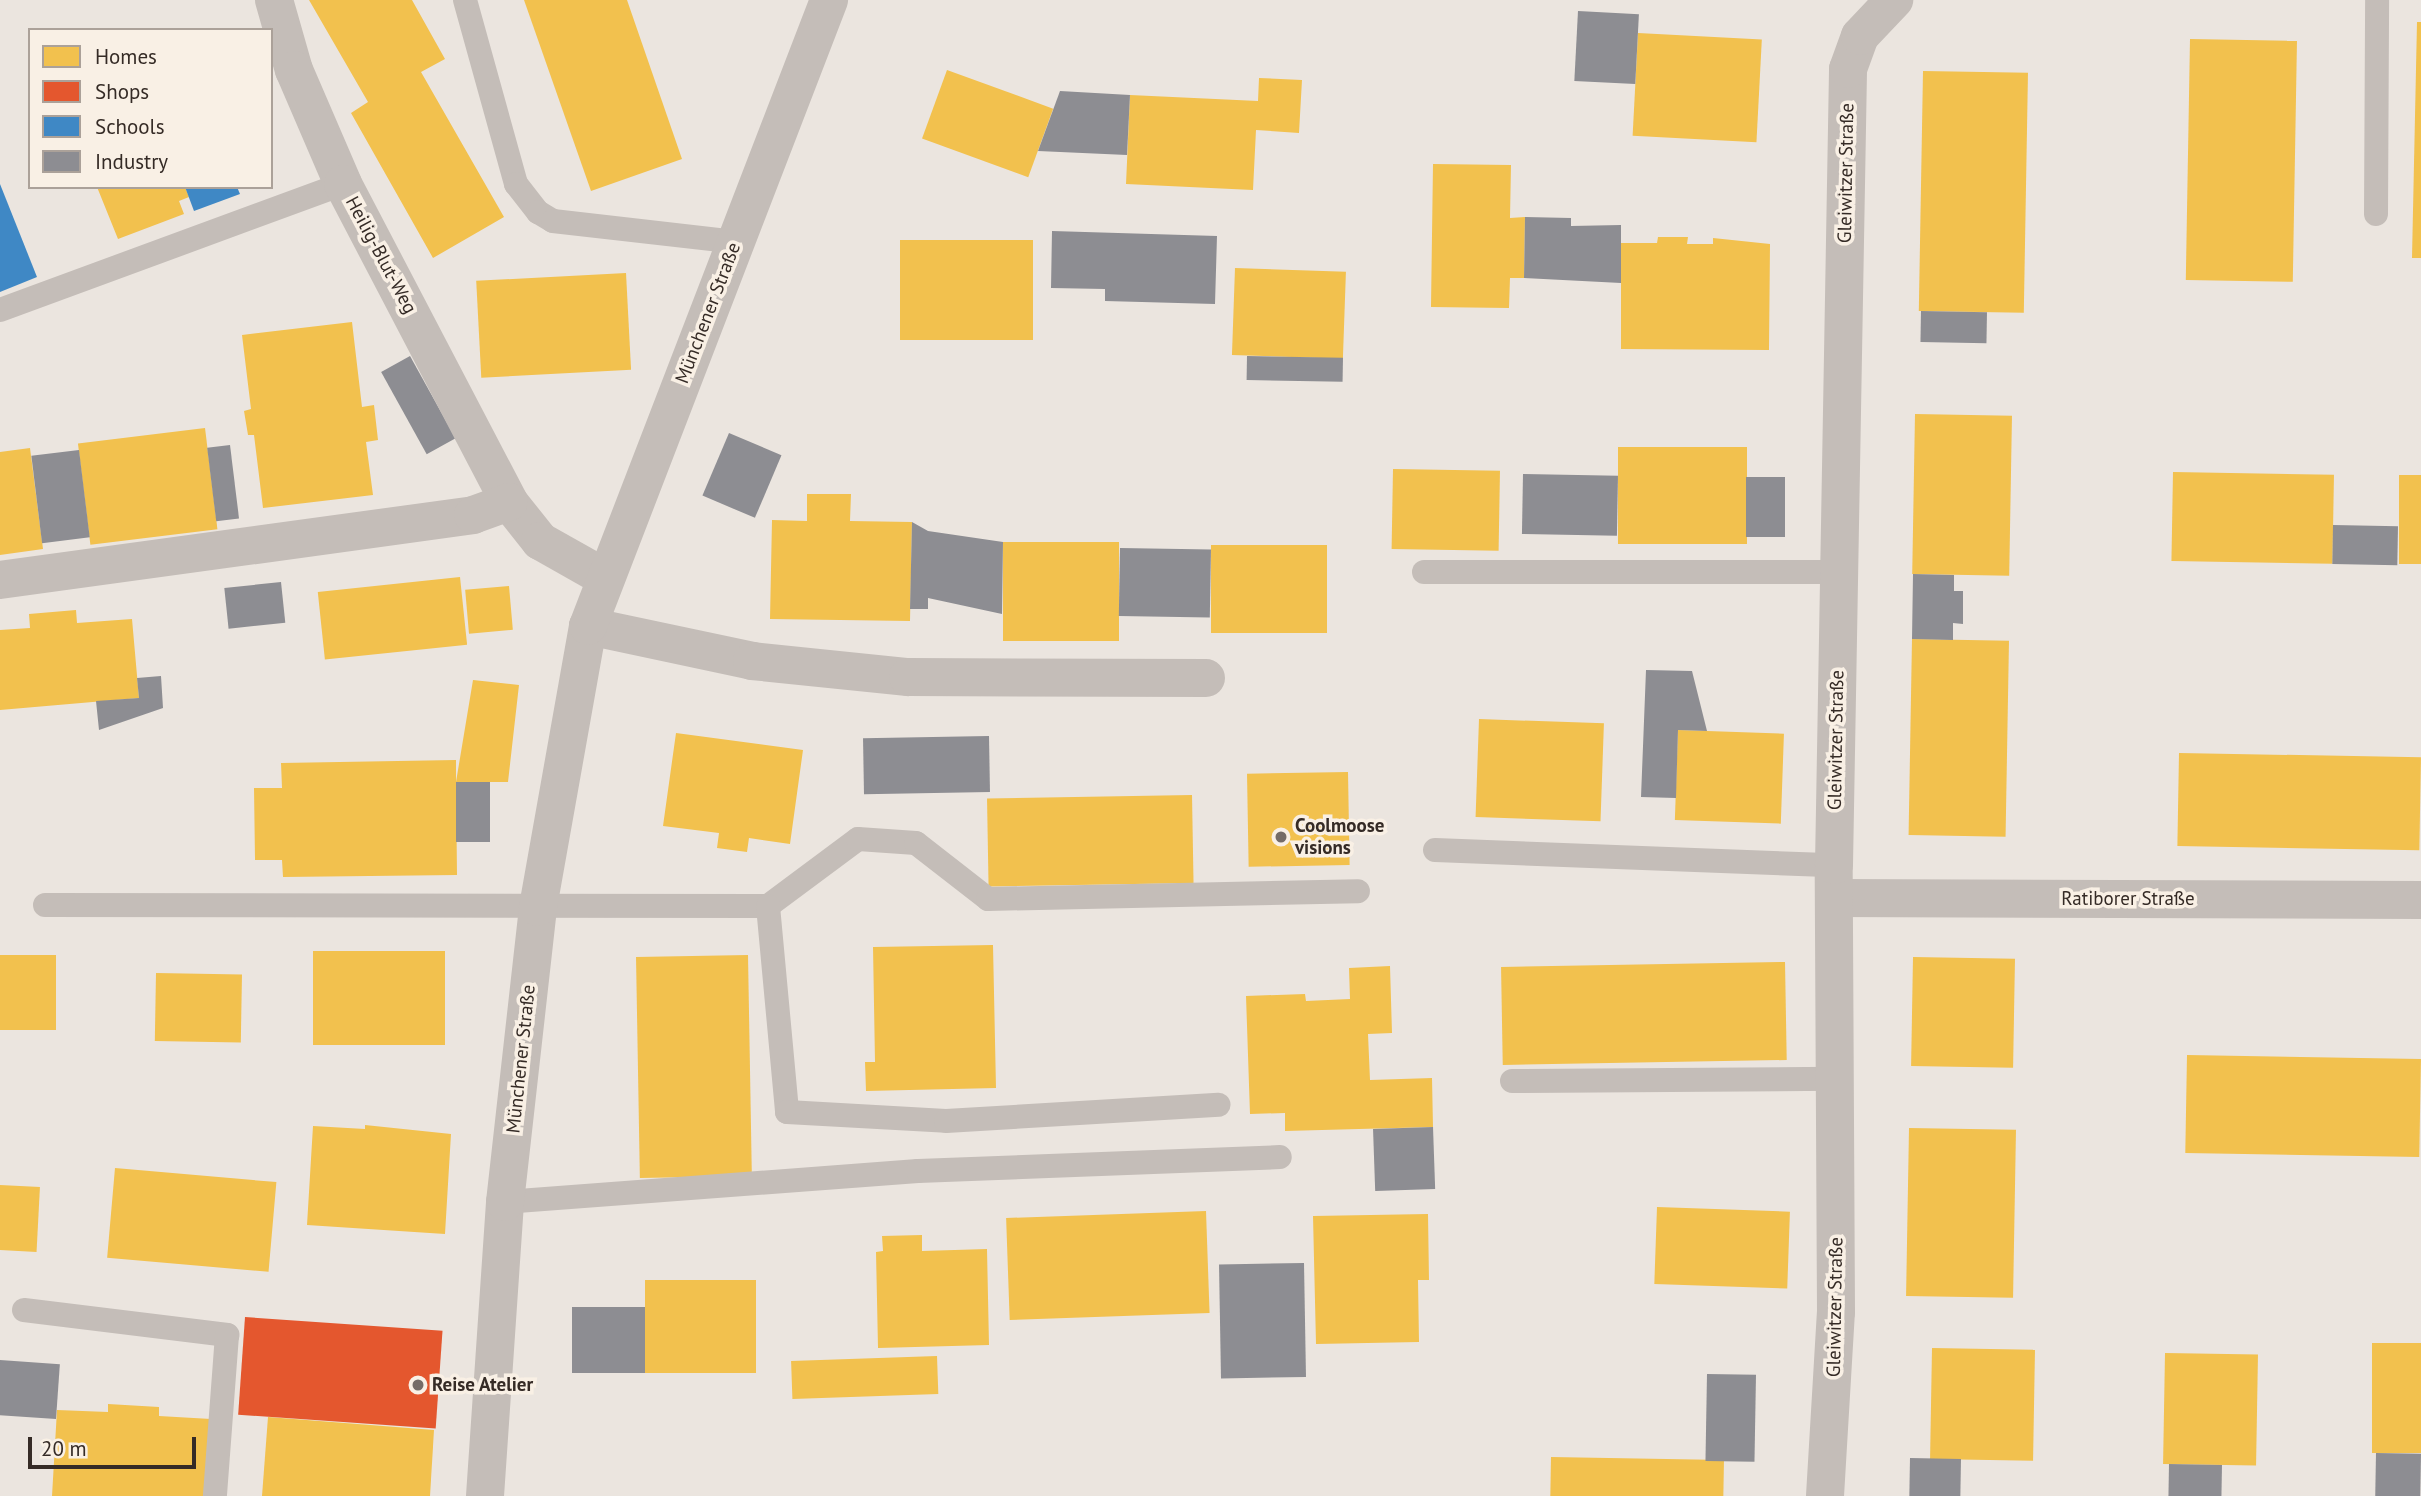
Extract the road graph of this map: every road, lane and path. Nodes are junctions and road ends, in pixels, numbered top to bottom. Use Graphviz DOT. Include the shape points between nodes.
graph roads {
  1 [pos="274,0"];
  2 [pos="465,0"];
  3 [pos="829,0"];
  4 [pos="1894,0"];
  5 [pos="2377,0"];
  6 [pos="343,184"];
  7 [pos="2376,214"];
  8 [pos="736,242"];
  9 [pos="0,310"];
  10 [pos="509,502"];
  11 [pos="1424,572"];
  12 [pos="1839,572"];
  13 [pos="604,577"];
  14 [pos="0,580"];
  15 [pos="589,626"];
  16 [pos="1206,678"];
  17 [pos="1435,850"];
  18 [pos="1834,881"];
  19 [pos="1358,891"];
  20 [pos="2421,900"];
  21 [pos="45,905"];
  22 [pos="768,906"];
  23 [pos="538,907"];
  24 [pos="1835,1079"];
  25 [pos="1512,1081"];
  26 [pos="1219,1105"];
  27 [pos="1280,1157"];
  28 [pos="505,1202"];
  29 [pos="23,1310"];
  30 [pos="215,1496"];
  31 [pos="485,1496"];
  32 [pos="1825,1496"];
  1 -- 6 [label="street, Heilig-Blut-Weg" via="294,71"];
  2 -- 8 [label="lane" via="516,184 538,212 553,221"];
  3 -- 8 [label="street, Münchener Straße"];
  4 -- 12 [label="street, Gleiwitzer Straße" via="1860,36 1849,69"];
  5 -- 7 [label="lane"];
  6 -- 9 [label="lane"];
  6 -- 10 [label="street, Heilig-Blut-Weg"];
  8 -- 13 [label="street, Münchener Straße"];
  10 -- 13 [label="street, Heilig-Blut-Weg" via="540,541"];
  10 -- 14 [label="street" via="473,515"];
  11 -- 12 [label="lane"];
  12 -- 18 [label="street, Gleiwitzer Straße"];
  13 -- 15 [label="street, Münchener Straße"];
  15 -- 16 [label="street" via="752,661 908,677"];
  15 -- 23 [label="street, Münchener Straße"];
  17 -- 18 [label="lane"];
  18 -- 20 [label="street, Ratiborer Straße"];
  18 -- 24 [label="street, Gleiwitzer Straße"];
  19 -- 22 [label="lane" via="988,899 916,843 858,839"];
  21 -- 23 [label="lane"];
  22 -- 23 [label="lane"];
  22 -- 26 [label="lane" via="787,1112 946,1121"];
  23 -- 28 [label="street, Münchener Straße"];
  24 -- 25 [label="lane"];
  24 -- 32 [label="street, Gleiwitzer Straße" via="1836,1312"];
  27 -- 28 [label="lane" via="918,1171"];
  28 -- 31 [label="street, Münchener Straße"];
  29 -- 30 [label="lane" via="227,1335"];
}
